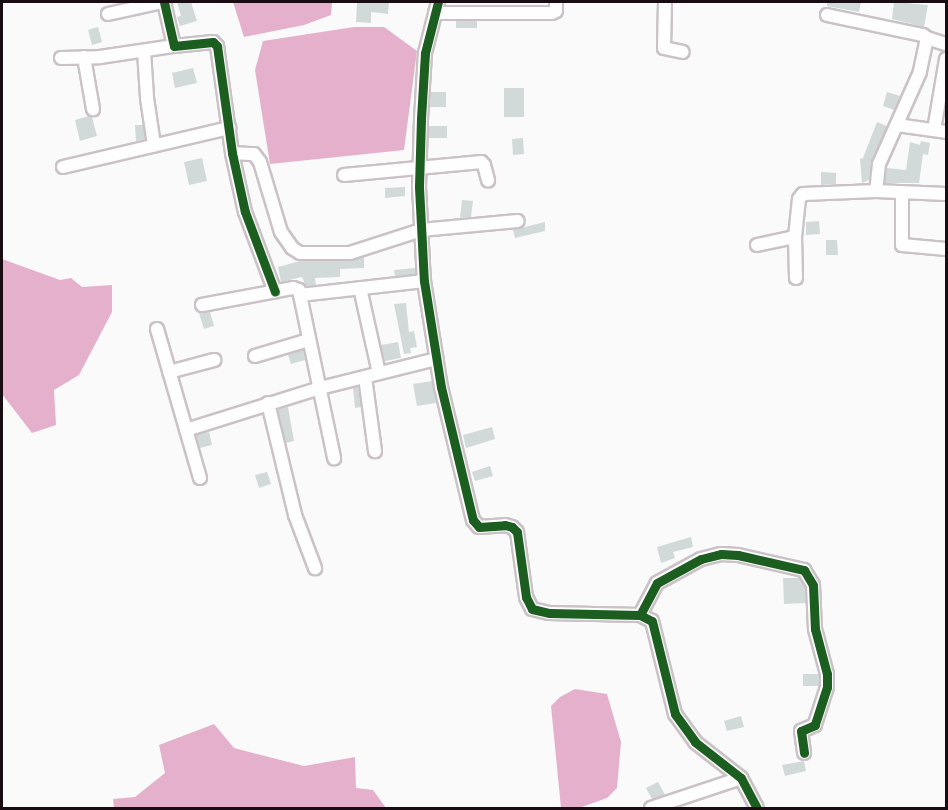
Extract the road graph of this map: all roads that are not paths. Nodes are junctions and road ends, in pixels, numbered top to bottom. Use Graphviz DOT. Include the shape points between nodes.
graph roads {
  1 [pos="163,2"];
  2 [pos="556,2"];
  3 [pos="665,2"];
  4 [pos="436,7"];
  5 [pos="108,14"];
  6 [pos="827,15"];
  7 [pos="927,38"];
  8 [pos="946,44"];
  9 [pos="174,46"];
  10 [pos="144,51"];
  11 [pos="683,52"];
  12 [pos="84,57"];
  13 [pos="61,58"];
  14 [pos="946,59"];
  15 [pos="93,109"];
  16 [pos="897,125"];
  17 [pos="229,128"];
  18 [pos="940,131"];
  19 [pos="154,145"];
  20 [pos="232,153"];
  21 [pos="63,167"];
  22 [pos="420,167"];
  23 [pos="344,176"];
  24 [pos="488,180"];
  25 [pos="876,191"];
  26 [pos="902,192"];
  27 [pos="946,194"];
  28 [pos="518,221"];
  29 [pos="421,231"];
  30 [pos="795,237"];
  31 [pos="757,244"];
  32 [pos="946,249"];
  33 [pos="796,278"];
  34 [pos="424,281"];
  35 [pos="360,288"];
  36 [pos="275,292"];
  37 [pos="300,295"];
  38 [pos="202,305"];
  39 [pos="157,329"];
  40 [pos="309,340"];
  41 [pos="255,356"];
  42 [pos="436,359"];
  43 [pos="214,360"];
  44 [pos="169,372"];
  45 [pos="379,374"];
  46 [pos="365,377"];
  47 [pos="320,388"];
  48 [pos="268,403"];
  49 [pos="186,430"];
  50 [pos="375,451"];
  51 [pos="334,458"];
  52 [pos="200,478"];
  53 [pos="315,568"];
  54 [pos="640,615"];
  55 [pos="804,753"];
  56 [pos="741,778"];
  57 [pos="651,808"];
  58 [pos="757,808"];
  1 -- 5 [label="street"];
  1 -- 9 [label="street"];
  2 -- 4 [label="street" via="556,11 552,13"];
  3 -- 11 [label="street" via="664,48"];
  4 -- 22 [label="street" via="425,53"];
  6 -- 7 [label="street"];
  7 -- 8 [label="street"];
  7 -- 16 [label="street" via="921,68"];
  9 -- 10 [label="street"];
  9 -- 17 [label="street" via="216,42"];
  10 -- 12 [label="street"];
  10 -- 19 [label="street"];
  12 -- 13 [label="street"];
  12 -- 15 [label="street"];
  14 -- 18 [label="street"];
  16 -- 18 [label="street"];
  16 -- 25 [label="street" via="879,164"];
  17 -- 19 [label="street"];
  17 -- 20 [label="street"];
  19 -- 21 [label="street"];
  20 -- 29 [label="street" via="254,154 260,162 281,232 291,248 300,253 363,251"];
  20 -- 36 [label="street" via="248,222"];
  22 -- 23 [label="street"];
  22 -- 24 [label="street" via="481,162"];
  22 -- 29 [label="street"];
  25 -- 26 [label="street"];
  25 -- 30 [label="street" via="800,196"];
  26 -- 27 [label="street"];
  26 -- 32 [label="street" via="902,245"];
  28 -- 29 [label="street"];
  29 -- 34 [label="street"];
  30 -- 31 [label="street"];
  30 -- 33 [label="street"];
  34 -- 35 [label="street"];
  34 -- 42 [label="street"];
  35 -- 37 [label="street"];
  35 -- 45 [label="street"];
  36 -- 37 [label="street" via="297,288"];
  36 -- 38 [label="street"];
  37 -- 40 [label="street"];
  39 -- 44 [label="street"];
  40 -- 41 [label="street"];
  40 -- 47 [label="street"];
  42 -- 45 [label="street"];
  42 -- 54 [label="street" via="473,520 479,527 505,525 517,532 526,597 532,609 549,613"];
  43 -- 44 [label="street"];
  44 -- 49 [label="street"];
  45 -- 46 [label="street"];
  46 -- 47 [label="street"];
  46 -- 50 [label="street"];
  47 -- 48 [label="street"];
  47 -- 51 [label="street"];
  48 -- 49 [label="street"];
  48 -- 53 [label="street" via="296,515"];
  49 -- 52 [label="street"];
  54 -- 55 [label="street" via="652,587 692,561 729,554 804,570 813,585 815,629 827,687 815,725 801,731"];
  54 -- 56 [label="street" via="652,621 675,714 683,727 695,742"];
  56 -- 57 [label="street"];
  56 -- 58 [label="street"];
}
